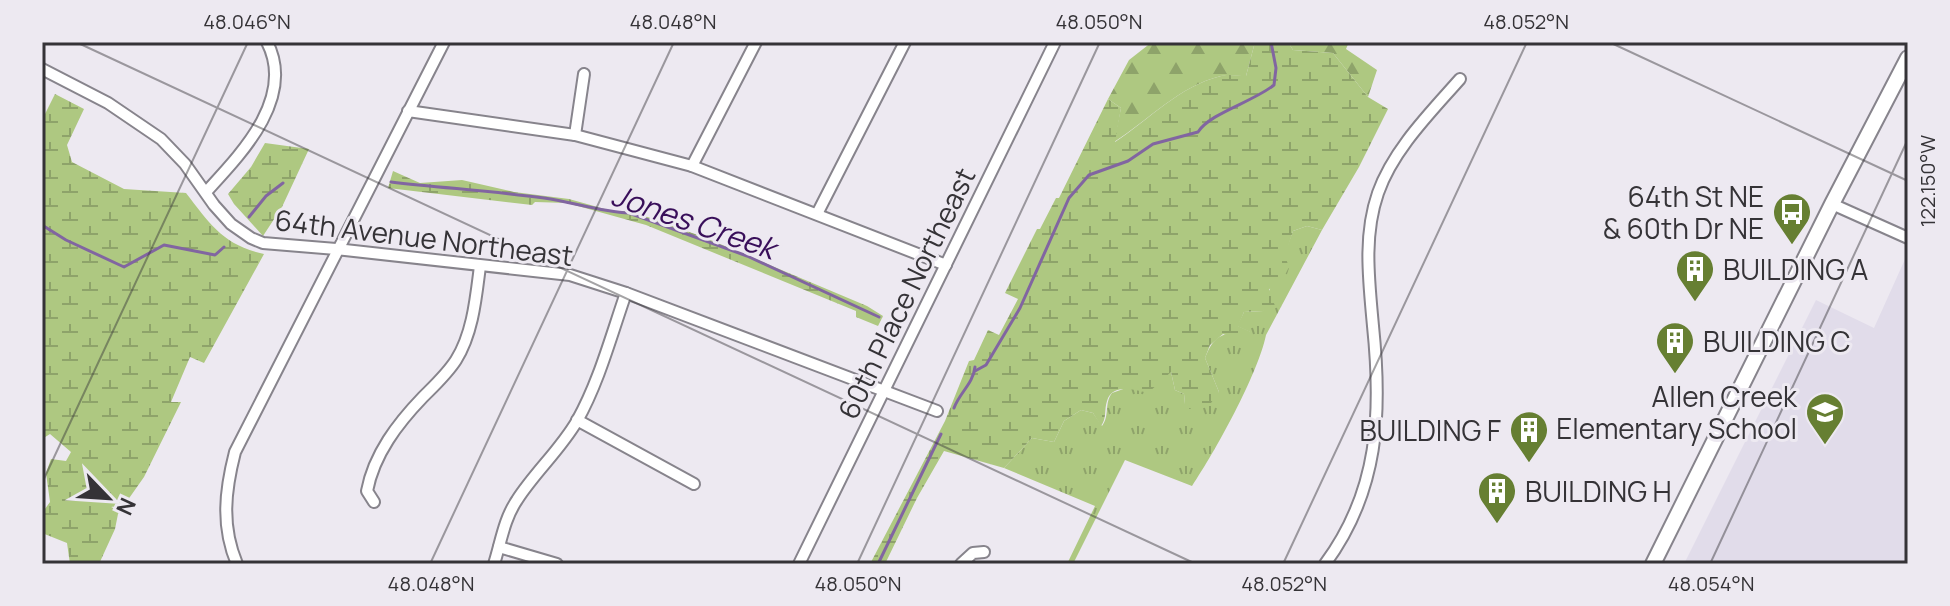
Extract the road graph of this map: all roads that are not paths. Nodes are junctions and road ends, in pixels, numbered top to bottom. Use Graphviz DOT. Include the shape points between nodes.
graph roads {
  1 [pos="267,42"];
  2 [pos="444,42"];
  3 [pos="756,42"];
  4 [pos="905,42"];
  5 [pos="1055,42"];
  6 [pos="1908,58"];
  7 [pos="42,69"];
  8 [pos="584,74"];
  9 [pos="1460,79"];
  10 [pos="408,111"];
  11 [pos="575,135"];
  12 [pos="692,166"];
  13 [pos="206,192"];
  14 [pos="1832,204"];
  15 [pos="817,214"];
  16 [pos="1908,238"];
  17 [pos="336,249"];
  18 [pos="946,265"];
  19 [pos="480,266"];
  20 [pos="626,293"];
  21 [pos="885,390"];
  22 [pos="937,411"];
  23 [pos="577,420"];
  24 [pos="694,484"];
  25 [pos="374,502"];
  26 [pos="499,547"];
  27 [pos="984,552"];
  28 [pos="237,564"];
  29 [pos="494,564"];
  30 [pos="557,564"];
  31 [pos="799,564"];
  32 [pos="961,564"];
  33 [pos="1325,564"];
  34 [pos="1653,564"];
  1 -- 13 [label="street" via="275,62 271,100 240,155"];
  2 -- 10 [label="street"];
  3 -- 12 [label="street"];
  4 -- 15 [label="street"];
  5 -- 18 [label="street, 60th Place Northeast"];
  6 -- 14 [label="main road"];
  7 -- 13 [label="street, 64th Avenue Northeast" via="108,103 161,139"];
  8 -- 11 [label="street"];
  9 -- 33 [label="street" via="1391,166 1373,212 1368,250 1378,411 1373,453 1357,511"];
  10 -- 11 [label="street"];
  10 -- 17 [label="street"];
  11 -- 12 [label="street"];
  12 -- 15 [label="street"];
  13 -- 17 [label="street, 64th Avenue Northeast" via="231,224 251,238"];
  14 -- 16 [label="street"];
  14 -- 34 [label="main road"];
  15 -- 18 [label="street"];
  17 -- 19 [label="street, 64th Avenue Northeast"];
  17 -- 28 [label="street" via="235,452 225,513"];
  18 -- 21 [label="street, 60th Place Northeast"];
  19 -- 20 [label="street, 64th Avenue Northeast" via="570,275"];
  19 -- 25 [label="street" via="474,310 457,359 384,447 369,479 367,491"];
  20 -- 21 [label="street, 64th Avenue Northeast"];
  20 -- 23 [label="street"];
  21 -- 22 [label="street, 64th Avenue Northeast"];
  21 -- 31 [label="street, 60th Place Northeast"];
  23 -- 24 [label="street"];
  23 -- 26 [label="street" via="515,502"];
  26 -- 29 [label="street"];
  26 -- 30 [label="street"];
  27 -- 32 [label="street" via="973,553"];
}
